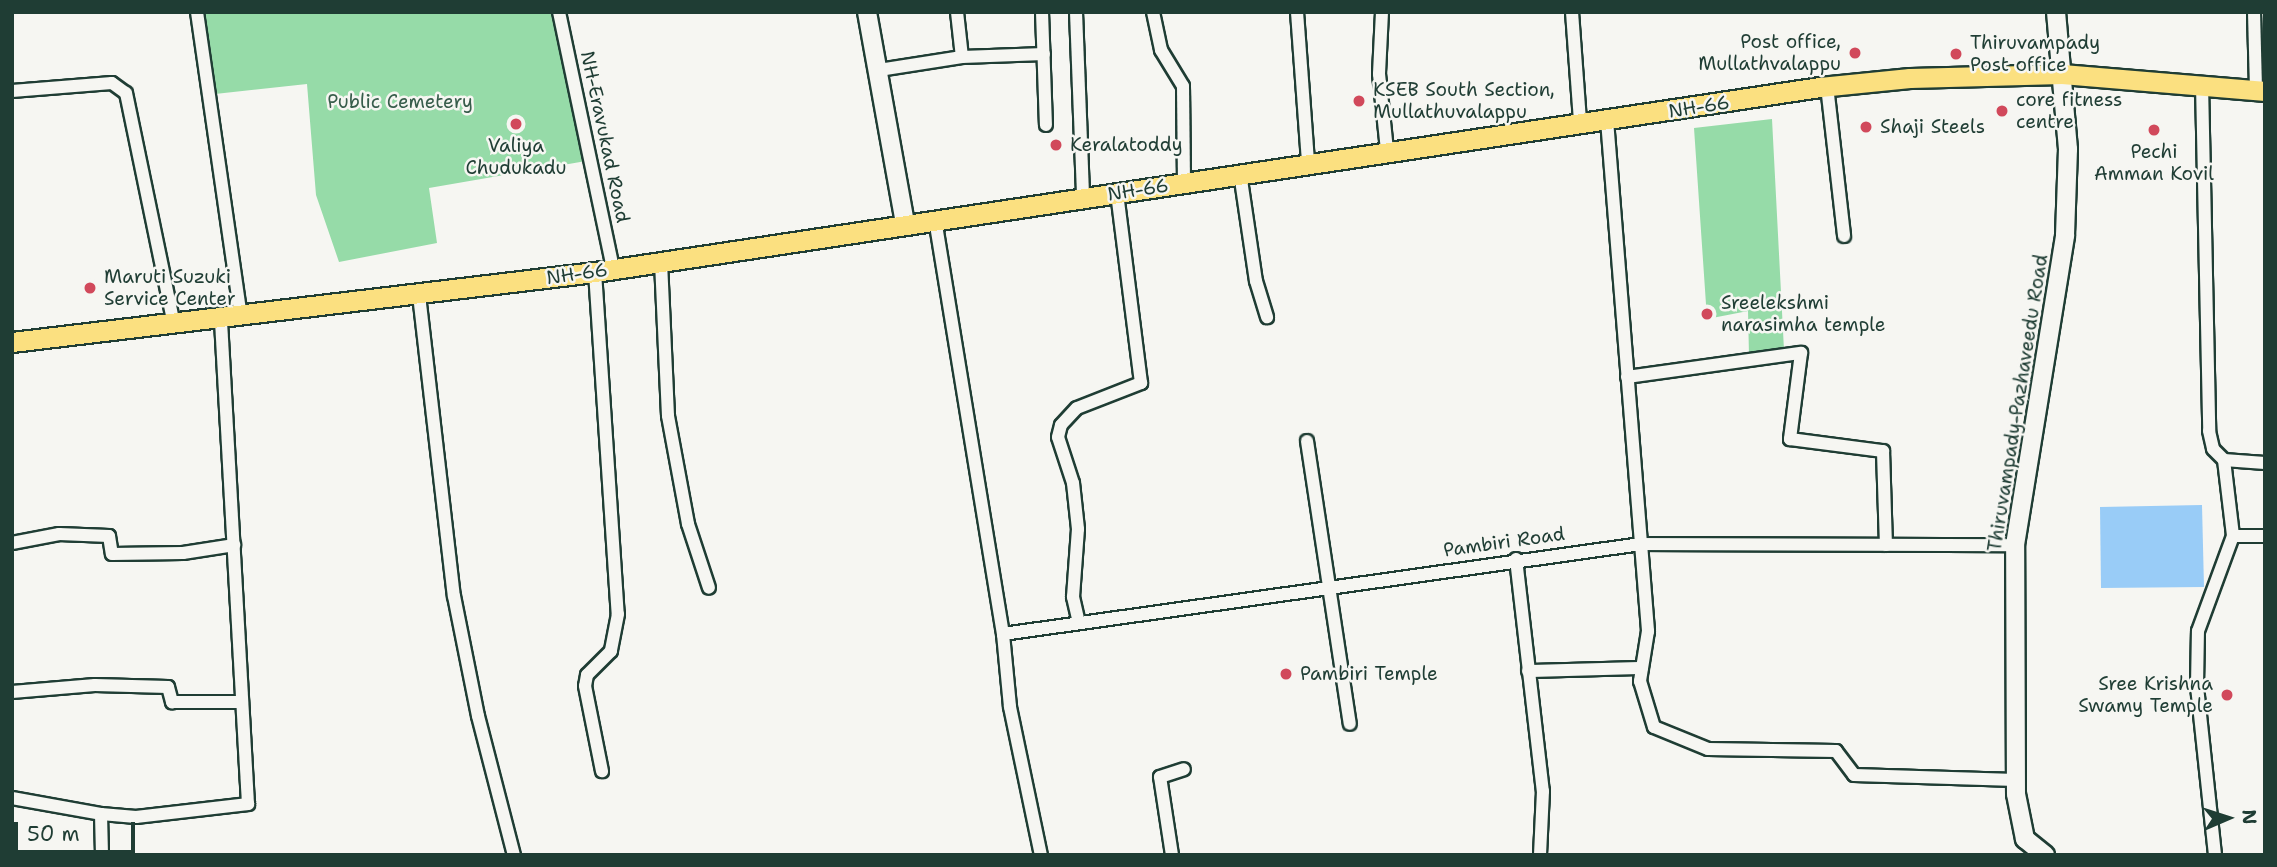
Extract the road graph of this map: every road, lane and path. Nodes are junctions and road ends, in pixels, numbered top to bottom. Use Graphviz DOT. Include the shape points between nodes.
graph roads {
  1 [pos="197,12"];
  2 [pos="559,12"];
  3 [pos="867,12"];
  4 [pos="957,12"];
  5 [pos="1042,12"];
  6 [pos="1076,12"];
  7 [pos="1153,12"];
  8 [pos="1297,12"];
  9 [pos="1382,12"];
  10 [pos="1572,12"];
  11 [pos="2056,12"];
  12 [pos="2254,12"];
  13 [pos="1044,54"];
  14 [pos="962,57"];
  15 [pos="879,71"];
  16 [pos="2062,74"];
  17 [pos="2202,84"];
  18 [pos="1827,86"];
  19 [pos="2260,90"];
  20 [pos="12,91"];
  21 [pos="1607,120"];
  22 [pos="1580,122"];
  23 [pos="1046,125"];
  24 [pos="1387,150"];
  25 [pos="1308,163"];
  26 [pos="1240,173"];
  27 [pos="1184,183"];
  28 [pos="1117,193"];
  29 [pos="1083,197"];
  30 [pos="935,219"];
  31 [pos="905,224"];
  32 [pos="1844,236"];
  33 [pos="661,262"];
  34 [pos="604,271"];
  35 [pos="419,295"];
  36 [pos="241,317"];
  37 [pos="1268,317"];
  38 [pos="221,318"];
  39 [pos="174,324"];
  40 [pos="12,342"];
  41 [pos="1627,377"];
  42 [pos="1307,441"];
  43 [pos="2224,460"];
  44 [pos="2265,463"];
  45 [pos="2233,536"];
  46 [pos="2265,536"];
  47 [pos="12,543"];
  48 [pos="1641,544"];
  49 [pos="234,545"];
  50 [pos="1886,545"];
  51 [pos="2015,545"];
  52 [pos="1516,559"];
  53 [pos="1328,586"];
  54 [pos="709,588"];
  55 [pos="1079,623"];
  56 [pos="1003,634"];
  57 [pos="1642,667"];
  58 [pos="1528,671"];
  59 [pos="12,692"];
  60 [pos="242,702"];
  61 [pos="1350,724"];
  62 [pos="1184,769"];
  63 [pos="601,771"];
  64 [pos="2016,780"];
  65 [pos="12,798"];
  66 [pos="101,814"];
  67 [pos="102,855"];
  68 [pos="514,855"];
  69 [pos="1041,855"];
  70 [pos="1172,855"];
  71 [pos="1540,855"];
  72 [pos="2045,855"];
  73 [pos="2215,855"];
  1 -- 36 [label="street"];
  2 -- 34 [label="street, NH-Eravukad Road"];
  3 -- 15 [label="main road"];
  4 -- 14 [label="street"];
  5 -- 13 [label="street"];
  6 -- 29 [label="street"];
  7 -- 27 [label="street" via="1161,50 1183,86"];
  8 -- 25 [label="street"];
  9 -- 24 [label="street" via="1379,74"];
  10 -- 22 [label="street"];
  11 -- 16 [label="main road, Thiruvampady-Pazhaveedu Road"];
  12 -- 19 [label="street"];
  13 -- 14 [label="street"];
  13 -- 23 [label="street"];
  14 -- 15 [label="street"];
  15 -- 31 [label="main road"];
  16 -- 17 [label="main road, NH-66"];
  16 -- 18 [label="main road, NH-66" via="1910,78"];
  16 -- 51 [label="main road, Thiruvampady-Pazhaveedu Road" via="2068,149 2066,234"];
  17 -- 19 [label="main road, NH-66"];
  17 -- 43 [label="street" via="2210,430 2213,449"];
  18 -- 21 [label="main road, NH-66"];
  18 -- 32 [label="street"];
  20 -- 39 [label="street" via="112,83 126,93"];
  21 -- 22 [label="main road, NH-66"];
  21 -- 41 [label="street"];
  22 -- 24 [label="main road, NH-66"];
  24 -- 25 [label="main road, NH-66"];
  25 -- 26 [label="main road, NH-66"];
  26 -- 27 [label="main road, NH-66"];
  26 -- 37 [label="street" via="1256,281"];
  27 -- 28 [label="main road, NH-66"];
  28 -- 29 [label="main road, NH-66"];
  28 -- 55 [label="street" via="1142,383 1077,408 1061,425 1058,437 1073,483 1078,529 1073,597"];
  29 -- 30 [label="main road, NH-66"];
  30 -- 31 [label="main road, NH-66"];
  30 -- 56 [label="street"];
  31 -- 33 [label="main road, NH-66"];
  33 -- 34 [label="main road, NH-66"];
  33 -- 54 [label="street" via="668,416 688,523"];
  34 -- 35 [label="main road, NH-66"];
  34 -- 63 [label="street, NH-Eravukad Road" via="618,614 611,651 587,675 584,686"];
  35 -- 36 [label="main road, NH-66"];
  35 -- 68 [label="street" via="454,596 478,716"];
  36 -- 38 [label="main road, NH-66"];
  38 -- 39 [label="main road, NH-66"];
  38 -- 49 [label="street"];
  39 -- 40 [label="main road, NH-66"];
  41 -- 48 [label="street"];
  41 -- 50 [label="street" via="1801,353 1790,439 1883,451"];
  42 -- 53 [label="street"];
  43 -- 44 [label="street"];
  43 -- 45 [label="street"];
  45 -- 46 [label="street"];
  45 -- 73 [label="street" via="2198,631 2197,686"];
  47 -- 49 [label="street" via="59,534 109,536 112,554 183,553"];
  48 -- 50 [label="street, Pambiri Road"];
  48 -- 52 [label="street, Pambiri Road"];
  48 -- 57 [label="street" via="1648,631"];
  49 -- 60 [label="street"];
  50 -- 51 [label="street, Pambiri Road"];
  51 -- 64 [label="main road, Thiruvampady-Pazhaveedu Road"];
  52 -- 53 [label="street, Pambiri Road"];
  52 -- 58 [label="street"];
  53 -- 55 [label="street, Pambiri Road"];
  53 -- 61 [label="street"];
  55 -- 56 [label="street, Pambiri Road"];
  56 -- 69 [label="street" via="1010,708"];
  57 -- 58 [label="street"];
  57 -- 64 [label="street" via="1640,681 1654,727 1708,748 1836,751 1854,775"];
  58 -- 71 [label="street" via="1543,791"];
  59 -- 60 [label="street" via="95,685 168,687 172,702"];
  60 -- 66 [label="street" via="248,804 136,817"];
  62 -- 70 [label="street" via="1160,777"];
  64 -- 72 [label="main road, Thiruvampady-Pazhaveedu Road" via="2025,839"];
  65 -- 66 [label="street"];
  66 -- 67 [label="street"];
}
